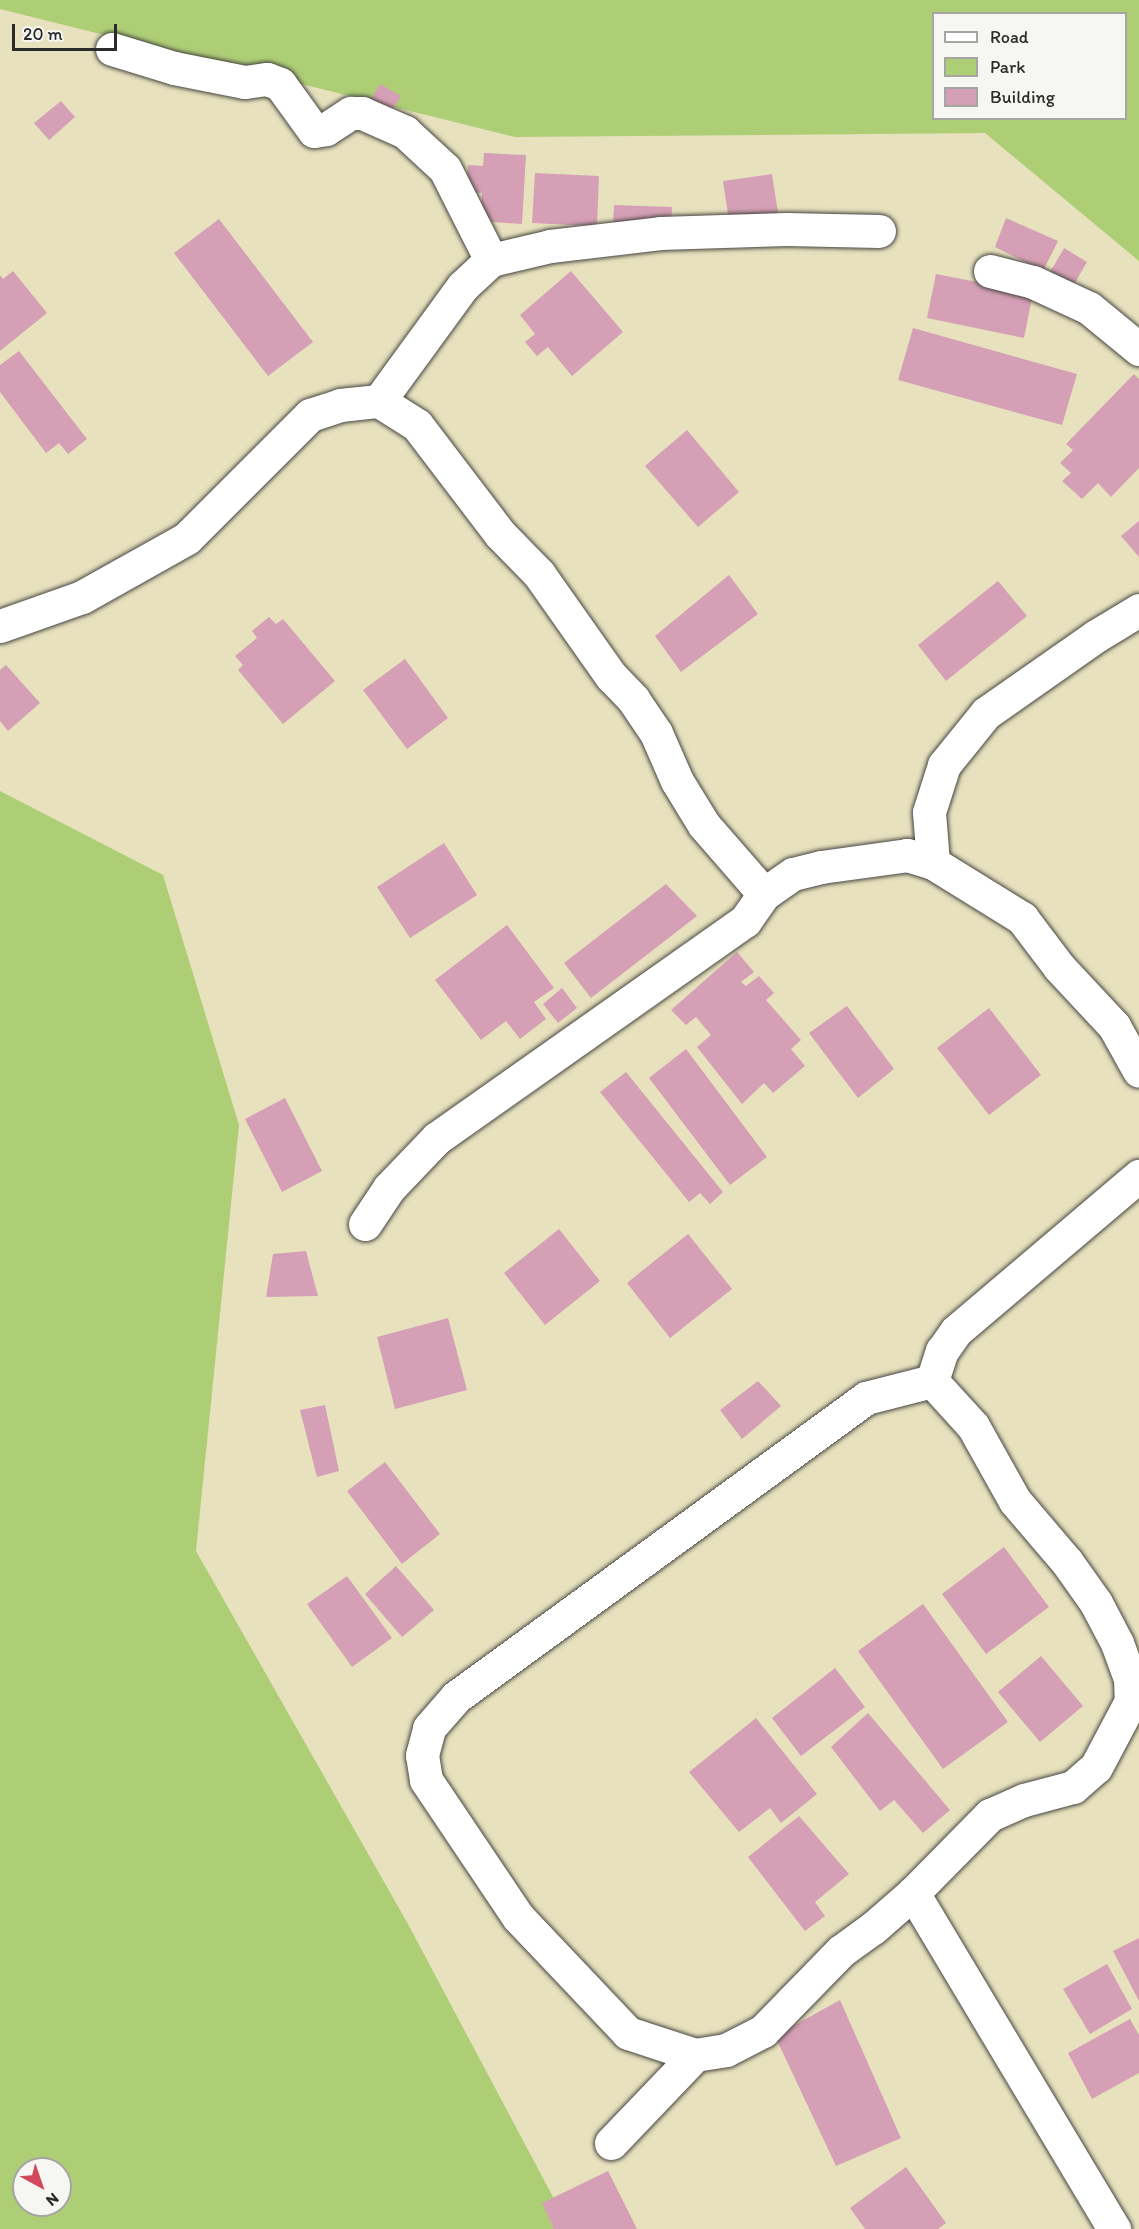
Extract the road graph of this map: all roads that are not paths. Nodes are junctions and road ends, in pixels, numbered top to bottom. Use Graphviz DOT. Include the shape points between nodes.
graph roads {
  1 [pos="112,49"];
  2 [pos="879,231"];
  3 [pos="491,260"];
  4 [pos="990,271"];
  5 [pos="1139,349"];
  6 [pos="379,401"];
  7 [pos="1139,610"];
  8 [pos="0,626"];
  9 [pos="933,862"];
  10 [pos="764,894"];
  11 [pos="1139,1071"];
  12 [pos="1139,1176"];
  13 [pos="365,1224"];
  14 [pos="932,1381"];
  15 [pos="1135,1698"];
  16 [pos="913,1893"];
  17 [pos="695,2055"];
  18 [pos="611,2143"];
  19 [pos="1114,2229"];
  1 -- 3 [label="street" via="174,68 245,82 267,79 280,84 314,131 326,129 351,112 405,132 445,169"];
  2 -- 3 [label="street" via="660,233 561,244"];
  3 -- 6 [label="street" via="463,286"];
  4 -- 5 [label="street" via="1033,282 1089,308"];
  6 -- 8 [label="street" via="340,405 310,415 187,538 82,597"];
  6 -- 10 [label="street" via="417,425 500,534 539,574 610,676 633,699 656,733 677,781 704,825"];
  7 -- 9 [label="street" via="986,713 944,765 929,812"];
  9 -- 10 [label="street" via="907,855 821,867 793,874"];
  9 -- 11 [label="street" via="1022,918 1059,967 1114,1026"];
  10 -- 13 [label="street" via="745,921 437,1137 389,1188"];
  12 -- 14 [label="street" via="956,1331 942,1351"];
  14 -- 15 [label="street" via="973,1426 1015,1502 1067,1562 1096,1603 1117,1643"];
  14 -- 17 [label="street" via="866,1398 456,1698 429,1728 422,1755 426,1780 518,1917 628,2032"];
  15 -- 16 [label="street" via="1096,1767 1073,1787 1024,1800 990,1815"];
  16 -- 17 [label="street" via="841,1951 763,2031 726,2050"];
  16 -- 19 [label="street"];
  17 -- 18 [label="street"];
}
